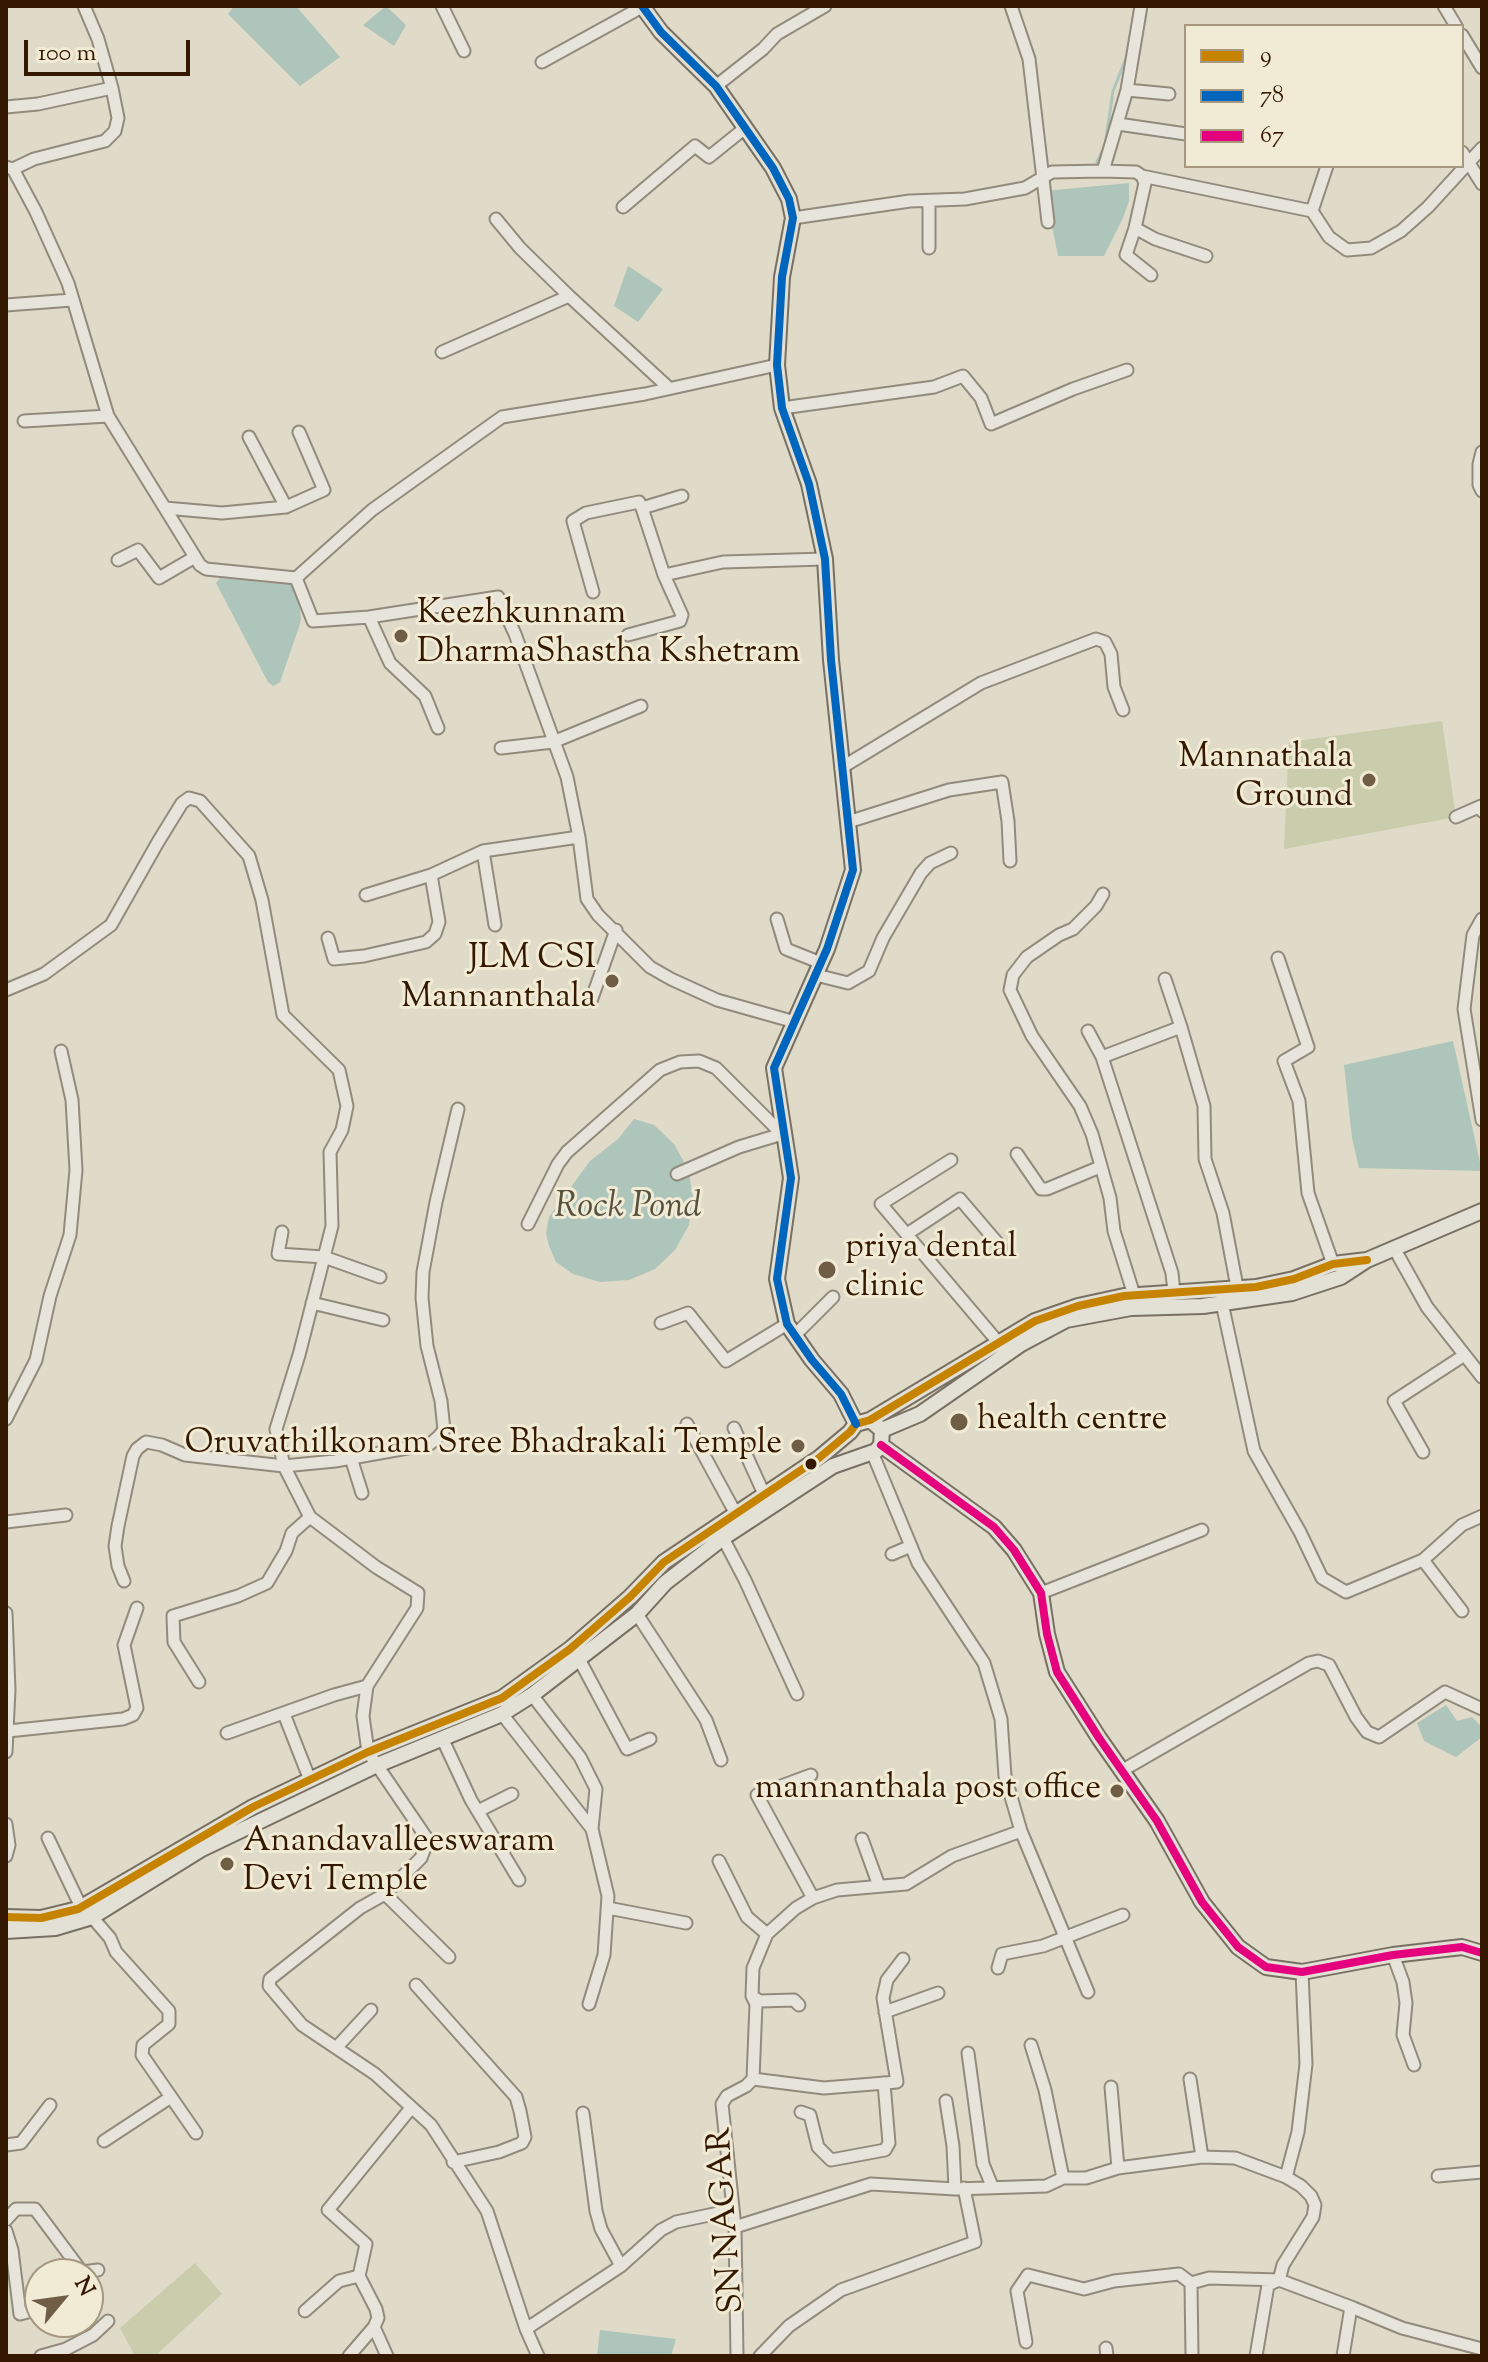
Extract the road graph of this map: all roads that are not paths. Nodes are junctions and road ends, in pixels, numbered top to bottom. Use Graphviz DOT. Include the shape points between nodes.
graph roads {
  1 [pos="84,6"];
  2 [pos="442,6"];
  3 [pos="825,6"];
  4 [pos="1011,6"];
  5 [pos="1141,6"];
  6 [pos="1444,6"];
  7 [pos="642,7"];
  8 [pos="1455,24"];
  9 [pos="1464,38"];
  10 [pos="464,51"];
  11 [pos="542,62"];
  12 [pos="1482,68"];
  13 [pos="716,86"];
  14 [pos="112,88"];
  15 [pos="1127,90"];
  16 [pos="1169,94"];
  17 [pos="6,107"];
  18 [pos="1118,124"];
  19 [pos="745,128"];
  20 [pos="1184,134"];
  21 [pos="1482,148"];
  22 [pos="1465,157"];
  23 [pos="10,168"];
  24 [pos="1326,168"];
  25 [pos="1457,168"];
  26 [pos="1103,171"];
  27 [pos="1041,176"];
  28 [pos="1142,176"];
  29 [pos="1482,184"];
  30 [pos="929,201"];
  31 [pos="623,207"];
  32 [pos="1312,211"];
  33 [pos="793,218"];
  34 [pos="496,219"];
  35 [pos="1048,222"];
  36 [pos="1135,228"];
  37 [pos="929,248"];
  38 [pos="1206,256"];
  39 [pos="1151,275"];
  40 [pos="569,296"];
  41 [pos="72,300"];
  42 [pos="6,305"];
  43 [pos="442,352"];
  44 [pos="777,365"];
  45 [pos="1127,370"];
  46 [pos="669,388"];
  47 [pos="782,408"];
  48 [pos="108,416"];
  49 [pos="24,421"];
  50 [pos="299,432"];
  51 [pos="249,437"];
  52 [pos="1482,452"];
  53 [pos="1482,491"];
  54 [pos="682,496"];
  55 [pos="286,507"];
  56 [pos="165,508"];
  57 [pos="642,508"];
  58 [pos="195,557"];
  59 [pos="825,559"];
  60 [pos="118,560"];
  61 [pos="664,575"];
  62 [pos="296,578"];
  63 [pos="593,592"];
  64 [pos="369,617"];
  65 [pos="628,635"];
  66 [pos="641,706"];
  67 [pos="1123,710"];
  68 [pos="438,728"];
  69 [pos="553,742"];
  70 [pos="501,748"];
  71 [pos="841,768"];
  72 [pos="1482,807"];
  73 [pos="1456,817"];
  74 [pos="848,822"];
  75 [pos="579,837"];
  76 [pos="483,851"];
  77 [pos="951,853"];
  78 [pos="1010,861"];
  79 [pos="431,875"];
  80 [pos="1103,894"];
  81 [pos="366,895"];
  82 [pos="777,919"];
  83 [pos="1482,919"];
  84 [pos="495,925"];
  85 [pos="616,930"];
  86 [pos="328,938"];
  87 [pos="1278,958"];
  88 [pos="818,969"];
  89 [pos="1165,979"];
  90 [pos="6,990"];
  91 [pos="591,1001"];
  92 [pos="795,1022"];
  93 [pos="1181,1027"];
  94 [pos="1088,1031"];
  95 [pos="1476,1049"];
  96 [pos="61,1051"];
  97 [pos="1102,1057"];
  98 [pos="458,1109"];
  99 [pos="1482,1120"];
  100 [pos="782,1134"];
  101 [pos="1017,1154"];
  102 [pos="951,1160"];
  103 [pos="1100,1167"];
  104 [pos="677,1174"];
  105 [pos="1482,1211"];
  106 [pos="528,1224"];
  107 [pos="282,1232"];
  108 [pos="907,1234"];
  109 [pos="1001,1247"];
  110 [pos="1394,1248"];
  111 [pos="324,1257"];
  112 [pos="1367,1260"];
  113 [pos="1333,1264"];
  114 [pos="380,1277"];
  115 [pos="1237,1287"];
  116 [pos="1174,1292"];
  117 [pos="1134,1295"];
  118 [pos="833,1297"];
  119 [pos="312,1303"];
  120 [pos="1222,1303"];
  121 [pos="383,1320"];
  122 [pos="661,1323"];
  123 [pos="791,1330"];
  124 [pos="998,1342"];
  125 [pos="1463,1356"];
  126 [pos="1482,1377"];
  127 [pos="6,1420"];
  128 [pos="687,1424"];
  129 [pos="859,1425"];
  130 [pos="734,1428"];
  131 [pos="875,1445"];
  132 [pos="1423,1452"];
  133 [pos="351,1458"];
  134 [pos="284,1466"];
  135 [pos="362,1493"];
  136 [pos="764,1494"];
  137 [pos="736,1514"];
  138 [pos="66,1515"];
  139 [pos="1482,1516"];
  140 [pos="310,1517"];
  141 [pos="6,1522"];
  142 [pos="1202,1530"];
  143 [pos="723,1538"];
  144 [pos="911,1546"];
  145 [pos="892,1554"];
  146 [pos="1423,1560"];
  147 [pos="124,1581"];
  148 [pos="1041,1593"];
  149 [pos="137,1608"];
  150 [pos="1462,1611"];
  151 [pos="6,1613"];
  152 [pos="637,1614"];
  153 [pos="575,1654"];
  154 [pos="199,1682"];
  155 [pos="367,1686"];
  156 [pos="797,1694"];
  157 [pos="532,1695"];
  158 [pos="1482,1709"];
  159 [pos="284,1714"];
  160 [pos="502,1714"];
  161 [pos="8,1731"];
  162 [pos="227,1733"];
  163 [pos="442,1738"];
  164 [pos="650,1739"];
  165 [pos="6,1752"];
  166 [pos="368,1752"];
  167 [pos="721,1760"];
  168 [pos="375,1766"];
  169 [pos="1123,1770"];
  170 [pos="811,1775"];
  171 [pos="310,1780"];
  172 [pos="512,1794"];
  173 [pos="478,1811"];
  174 [pos="6,1824"];
  175 [pos="592,1829"];
  176 [pos="1021,1831"];
  177 [pos="48,1838"];
  178 [pos="862,1839"];
  179 [pos="7,1848"];
  180 [pos="719,1861"];
  181 [pos="519,1880"];
  182 [pos="879,1886"];
  183 [pos="385,1894"];
  184 [pos="813,1898"];
  185 [pos="608,1908"];
  186 [pos="87,1912"];
  187 [pos="1123,1915"];
  188 [pos="6,1917"];
  189 [pos="686,1923"];
  190 [pos="6,1931"];
  191 [pos="767,1934"];
  192 [pos="1065,1939"];
  193 [pos="1482,1953"];
  194 [pos="1393,1955"];
  195 [pos="449,1957"];
  196 [pos="903,1959"];
  197 [pos="998,1968"];
  198 [pos="1302,1972"];
  199 [pos="416,1985"];
  200 [pos="1088,1992"];
  201 [pos="938,1993"];
  202 [pos="752,1996"];
  203 [pos="589,2004"];
  204 [pos="799,2005"];
  205 [pos="371,2010"];
  206 [pos="885,2012"];
  207 [pos="1031,2045"];
  208 [pos="336,2048"];
  209 [pos="968,2053"];
  210 [pos="1414,2065"];
  211 [pos="753,2079"];
  212 [pos="1190,2079"];
  213 [pos="884,2083"];
  214 [pos="1111,2087"];
  215 [pos="171,2097"];
  216 [pos="946,2101"];
  217 [pos="50,2105"];
  218 [pos="411,2108"];
  219 [pos="801,2112"];
  220 [pos="583,2113"];
  221 [pos="196,2133"];
  222 [pos="104,2141"];
  223 [pos="6,2145"];
  224 [pos="1202,2157"];
  225 [pos="453,2162"];
  226 [pos="1118,2168"];
  227 [pos="1482,2172"];
  228 [pos="1438,2176"];
  229 [pos="1286,2177"];
  230 [pos="1063,2178"];
  231 [pos="992,2186"];
  232 [pos="959,2188"];
  233 [pos="733,2210"];
  234 [pos="6,2220"];
  235 [pos="735,2227"];
  236 [pos="6,2231"];
  237 [pos="72,2258"];
  238 [pos="621,2266"];
  239 [pos="359,2276"];
  240 [pos="1279,2280"];
  241 [pos="1191,2283"];
  242 [pos="1351,2307"];
  243 [pos="305,2311"];
  244 [pos="24,2313"];
  245 [pos="108,2321"];
  246 [pos="374,2327"];
  247 [pos="526,2329"];
  248 [pos="1026,2342"];
  249 [pos="1482,2349"];
  250 [pos="41,2356"];
  251 [pos="349,2356"];
  252 [pos="387,2356"];
  253 [pos="538,2356"];
  254 [pos="737,2356"];
  255 [pos="760,2356"];
  256 [pos="1192,2356"];
  257 [pos="1256,2356"];
  258 [pos="1343,2356"];
  1 -- 14 [label="street"];
  2 -- 10 [label="street"];
  3 -- 13 [label="street" via="777,34"];
  4 -- 27 [label="street" via="1029,59"];
  5 -- 15 [label="street"];
  6 -- 8 [label="street"];
  7 -- 11 [label="street"];
  7 -- 13 [label="main road"];
  9 -- 12 [label="street"];
  13 -- 19 [label="main road"];
  14 -- 17 [label="street"];
  14 -- 23 [label="street" via="118,118 113,135"];
  15 -- 16 [label="street"];
  15 -- 18 [label="street"];
  18 -- 20 [label="street"];
  18 -- 26 [label="street"];
  19 -- 31 [label="street" via="709,157 695,146"];
  19 -- 33 [label="main road" via="783,184"];
  21 -- 22 [label="street"];
  22 -- 29 [label="street"];
  23 -- 41 [label="street" via="56,255"];
  24 -- 32 [label="street"];
  25 -- 32 [label="street" via="1428,207 1371,248 1347,250 1329,237"];
  26 -- 27 [label="street"];
  26 -- 28 [label="street"];
  27 -- 30 [label="street" via="1025,188"];
  27 -- 35 [label="street"];
  28 -- 32 [label="street"];
  28 -- 36 [label="street"];
  30 -- 33 [label="street"];
  30 -- 37 [label="street"];
  33 -- 44 [label="main road" via="782,277"];
  34 -- 40 [label="street"];
  36 -- 38 [label="street"];
  36 -- 39 [label="street" via="1126,255"];
  40 -- 43 [label="street"];
  40 -- 46 [label="street"];
  41 -- 42 [label="street"];
  41 -- 48 [label="street"];
  44 -- 46 [label="street"];
  44 -- 47 [label="main road"];
  45 -- 47 [label="street" via="991,424 981,398 963,376 934,387"];
  46 -- 62 [label="street" via="502,417 372,510"];
  47 -- 59 [label="main road" via="809,484"];
  48 -- 49 [label="street"];
  48 -- 56 [label="street"];
  50 -- 55 [label="street" via="324,490"];
  51 -- 55 [label="street"];
  52 -- 53 [label="street"];
  54 -- 57 [label="street"];
  55 -- 56 [label="street" via="222,513"];
  56 -- 58 [label="street"];
  57 -- 61 [label="street"];
  57 -- 63 [label="street" via="639,502 586,513 573,521"];
  58 -- 60 [label="street" via="159,578 138,550"];
  58 -- 62 [label="street" via="206,569"];
  59 -- 61 [label="street" via="723,562"];
  59 -- 71 [label="main road"];
  61 -- 65 [label="street" via="680,621"];
  62 -- 64 [label="street" via="313,621"];
  64 -- 68 [label="street" via="390,663 425,696"];
  64 -- 69 [label="street" via="498,597"];
  66 -- 69 [label="street"];
  67 -- 71 [label="street" via="1111,654 1105,642 1096,639 981,683"];
  69 -- 70 [label="street"];
  69 -- 75 [label="street" via="567,777"];
  71 -- 74 [label="main road"];
  72 -- 73 [label="street"];
  74 -- 78 [label="street" via="949,790 1002,782"];
  74 -- 88 [label="main road" via="853,870"];
  75 -- 76 [label="street"];
  75 -- 85 [label="street" via="587,899"];
  76 -- 79 [label="street"];
  76 -- 84 [label="street"];
  77 -- 88 [label="street" via="921,873 869,971 848,983"];
  79 -- 81 [label="street"];
  79 -- 86 [label="street" via="439,922 426,942 334,959"];
  80 -- 103 [label="street" via="1073,929 1027,957 1013,975 1010,990 1032,1036 1080,1106"];
  82 -- 88 [label="street" via="786,949"];
  83 -- 95 [label="street" via="1473,935 1464,1009"];
  85 -- 91 [label="street"];
  85 -- 92 [label="street" via="650,967 671,979 717,1000"];
  87 -- 113 [label="street" via="1308,1047 1284,1061 1299,1101 1308,1193"];
  88 -- 92 [label="main road"];
  89 -- 93 [label="street"];
  90 -- 111 [label="street" via="44,974 111,925 182,803 189,798 200,801 249,856 283,1015 339,1070 347,1106 330,1152 332,1226"];
  92 -- 100 [label="main road" via="774,1068"];
  93 -- 97 [label="street"];
  93 -- 115 [label="street" via="1204,1106 1205,1159 1223,1213"];
  94 -- 97 [label="street"];
  95 -- 99 [label="street"];
  96 -- 127 [label="street" via="72,1100 76,1170 70,1235 36,1360"];
  97 -- 116 [label="street"];
  98 -- 133 [label="street" via="423,1272 424,1329 444,1430 430,1444"];
  100 -- 104 [label="street"];
  100 -- 106 [label="street" via="716,1068 699,1061 680,1062 660,1070 567,1152"];
  100 -- 123 [label="main road" via="791,1178 777,1279"];
  101 -- 103 [label="street" via="1041,1189"];
  102 -- 108 [label="street" via="881,1204"];
  103 -- 117 [label="street"];
  105 -- 110 [label="main road"];
  107 -- 111 [label="street" via="278,1254"];
  108 -- 109 [label="street" via="960,1199"];
  108 -- 124 [label="street"];
  110 -- 112 [label="main road"];
  110 -- 125 [label="street" via="1415,1289"];
  111 -- 114 [label="street"];
  111 -- 119 [label="street"];
  112 -- 113 [label="main road"];
  112 -- 120 [label="main road" via="1341,1277 1292,1293"];
  113 -- 115 [label="main road" via="1294,1279"];
  115 -- 116 [label="main road"];
  116 -- 117 [label="main road"];
  117 -- 124 [label="main road" via="1056,1313"];
  118 -- 123 [label="street"];
  119 -- 121 [label="street"];
  119 -- 134 [label="street" via="276,1429"];
  120 -- 131 [label="main road" via="1131,1308 1066,1320 1021,1344"];
  120 -- 146 [label="street" via="1254,1451 1322,1578 1346,1592"];
  122 -- 123 [label="street" via="688,1313 726,1361"];
  123 -- 129 [label="main road"];
  124 -- 129 [label="main road"];
  125 -- 126 [label="street"];
  125 -- 132 [label="street" via="1394,1401"];
  128 -- 137 [label="street"];
  129 -- 131 [label="main road"];
  129 -- 131 [label="main road" via="852,1443"];
  129 -- 136 [label="main road"];
  130 -- 136 [label="street"];
  131 -- 143 [label="main road" via="833,1466"];
  131 -- 144 [label="street"];
  131 -- 148 [label="main road" via="994,1527"];
  133 -- 134 [label="street"];
  133 -- 135 [label="street"];
  134 -- 140 [label="street"];
  134 -- 147 [label="street" via="141,1445 128,1471 115,1546"];
  136 -- 137 [label="main road"];
  137 -- 153 [label="main road" via="664,1562"];
  138 -- 141 [label="street"];
  139 -- 146 [label="street" via="1462,1525"];
  140 -- 154 [label="street" via="292,1533 267,1583 173,1616 174,1642"];
  140 -- 155 [label="street" via="415,1589 419,1597"];
  142 -- 148 [label="street"];
  143 -- 152 [label="main road" via="665,1583"];
  143 -- 156 [label="street"];
  144 -- 145 [label="street"];
  144 -- 176 [label="street" via="984,1663 1001,1719 1005,1776"];
  146 -- 150 [label="street"];
  148 -- 169 [label="main road" via="1057,1672"];
  149 -- 161 [label="street" via="124,1645 137,1708 133,1715"];
  151 -- 161 [label="street"];
  152 -- 153 [label="main road"];
  152 -- 167 [label="street" via="706,1720"];
  153 -- 157 [label="main road"];
  153 -- 164 [label="street" via="627,1749"];
  153 -- 166 [label="main road" via="502,1698"];
  155 -- 159 [label="street"];
  155 -- 166 [label="street" via="363,1716"];
  157 -- 160 [label="main road"];
  157 -- 175 [label="street" via="592,1778"];
  158 -- 169 [label="street" via="1445,1692 1379,1737 1367,1732 1329,1665 1318,1661"];
  159 -- 162 [label="street"];
  159 -- 171 [label="street"];
  160 -- 163 [label="main road"];
  160 -- 175 [label="street"];
  161 -- 165 [label="street"];
  163 -- 168 [label="main road"];
  163 -- 173 [label="street"];
  166 -- 168 [label="street"];
  166 -- 171 [label="main road"];
  168 -- 183 [label="street" via="428,1840 421,1858"];
  168 -- 186 [label="main road" via="200,1850"];
  169 -- 198 [label="main road" via="1202,1902 1238,1947 1266,1967"];
  170 -- 184 [label="street" via="757,1795"];
  171 -- 186 [label="main road" via="253,1807"];
  172 -- 173 [label="street"];
  173 -- 181 [label="street"];
  174 -- 179 [label="street"];
  175 -- 185 [label="street"];
  176 -- 182 [label="street, SN NAGAR" via="952,1856 906,1884"];
  176 -- 192 [label="street"];
  177 -- 186 [label="street"];
  178 -- 182 [label="street"];
  180 -- 191 [label="street" via="747,1917"];
  182 -- 184 [label="street, SN NAGAR"];
  183 -- 195 [label="street"];
  183 -- 208 [label="street" via="269,1980 302,2025"];
  184 -- 191 [label="street, SN NAGAR"];
  185 -- 189 [label="street"];
  185 -- 203 [label="street" via="604,1955"];
  186 -- 188 [label="main road"];
  186 -- 190 [label="main road" via="55,1928"];
  186 -- 215 [label="street" via="169,2011 169,2024 141,2052"];
  187 -- 192 [label="street"];
  191 -- 202 [label="street, SN NAGAR" via="753,1968"];
  192 -- 197 [label="street" via="1002,1954"];
  192 -- 200 [label="street"];
  193 -- 194 [label="main road" via="1462,1947"];
  194 -- 198 [label="main road"];
  194 -- 210 [label="street" via="1406,2003 1403,2035"];
  196 -- 206 [label="street" via="887,1980"];
  198 -- 229 [label="street" via="1306,2064"];
  199 -- 225 [label="street" via="516,2097 520,2111 522,2143"];
  201 -- 206 [label="street"];
  202 -- 204 [label="street"];
  202 -- 211 [label="street, SN NAGAR"];
  205 -- 208 [label="street"];
  206 -- 213 [label="street" via="897,2082"];
  207 -- 230 [label="street"];
  208 -- 218 [label="street" via="375,2074"];
  209 -- 231 [label="street" via="983,2164"];
  211 -- 213 [label="street" via="824,2088"];
  211 -- 233 [label="street, SN NAGAR" via="722,2104"];
  212 -- 224 [label="street"];
  213 -- 219 [label="street" via="889,2143 885,2150 831,2160 818,2147 810,2115"];
  214 -- 226 [label="street"];
  215 -- 221 [label="street"];
  215 -- 222 [label="street"];
  216 -- 232 [label="street"];
  217 -- 223 [label="street" via="21,2143"];
  218 -- 225 [label="street" via="431,2125"];
  218 -- 239 [label="street" via="328,2210 366,2244"];
  220 -- 238 [label="street" via="596,2211"];
  224 -- 226 [label="street"];
  224 -- 229 [label="street" via="1235,2158"];
  225 -- 247 [label="street" via="487,2211"];
  226 -- 230 [label="street" via="1086,2178"];
  227 -- 228 [label="street"];
  229 -- 240 [label="street" via="1315,2205"];
  230 -- 231 [label="street" via="1046,2186"];
  231 -- 232 [label="street"];
  232 -- 235 [label="street" via="871,2184"];
  232 -- 255 [label="street" via="975,2242 841,2290 789,2326"];
  233 -- 235 [label="street, SN NAGAR"];
  233 -- 238 [label="street" via="676,2222"];
  234 -- 237 [label="street" via="16,2209 35,2209"];
  235 -- 254 [label="street, SN NAGAR"];
  236 -- 244 [label="street" via="20,2314"];
  238 -- 247 [label="street"];
  239 -- 243 [label="street" via="339,2281"];
  239 -- 246 [label="street" via="376,2309"];
  240 -- 241 [label="street" via="1209,2278"];
  240 -- 242 [label="street"];
  240 -- 257 [label="street" via="1268,2285"];
  241 -- 248 [label="street" via="1179,2274 1084,2289 1028,2275 1017,2291"];
  241 -- 256 [label="street"];
  242 -- 249 [label="street" via="1402,2328"];
  242 -- 258 [label="street"];
  245 -- 250 [label="street" via="93,2335"];
  246 -- 251 [label="street"];
  246 -- 252 [label="street"];
  247 -- 253 [label="street"];
}
